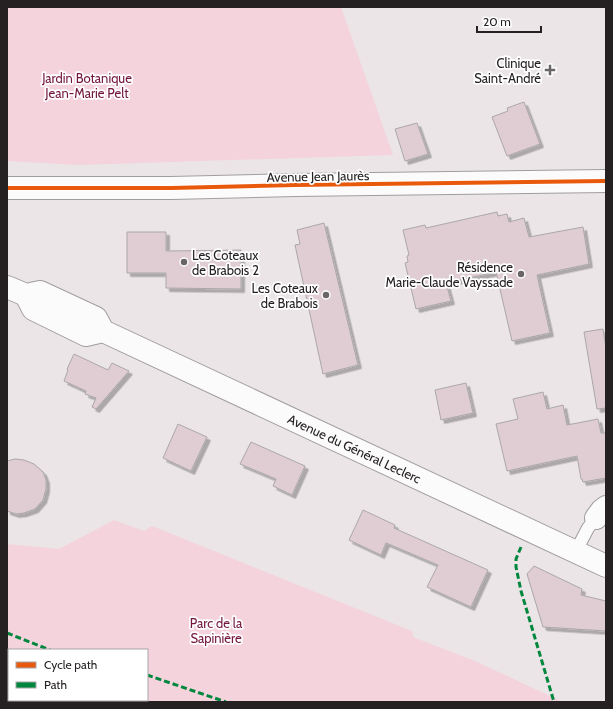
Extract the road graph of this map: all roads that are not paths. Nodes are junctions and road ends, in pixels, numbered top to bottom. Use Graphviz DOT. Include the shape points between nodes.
graph roads {
  1 [pos="606,181"];
  2 [pos="7,188"];
  3 [pos="16,291"];
  4 [pos="601,513"];
  5 [pos="576,551"];
  6 [pos="606,566"];
  1 -- 2 [label="main road, Avenue Jean Jaurès"];
  3 -- 5 [label="main road, Avenue du Général Leclerc" via="32,309 86,335 103,331"];
  4 -- 5 [label="lane" via="585,532"];
  5 -- 6 [label="main road, Avenue du Général Leclerc"];
}
